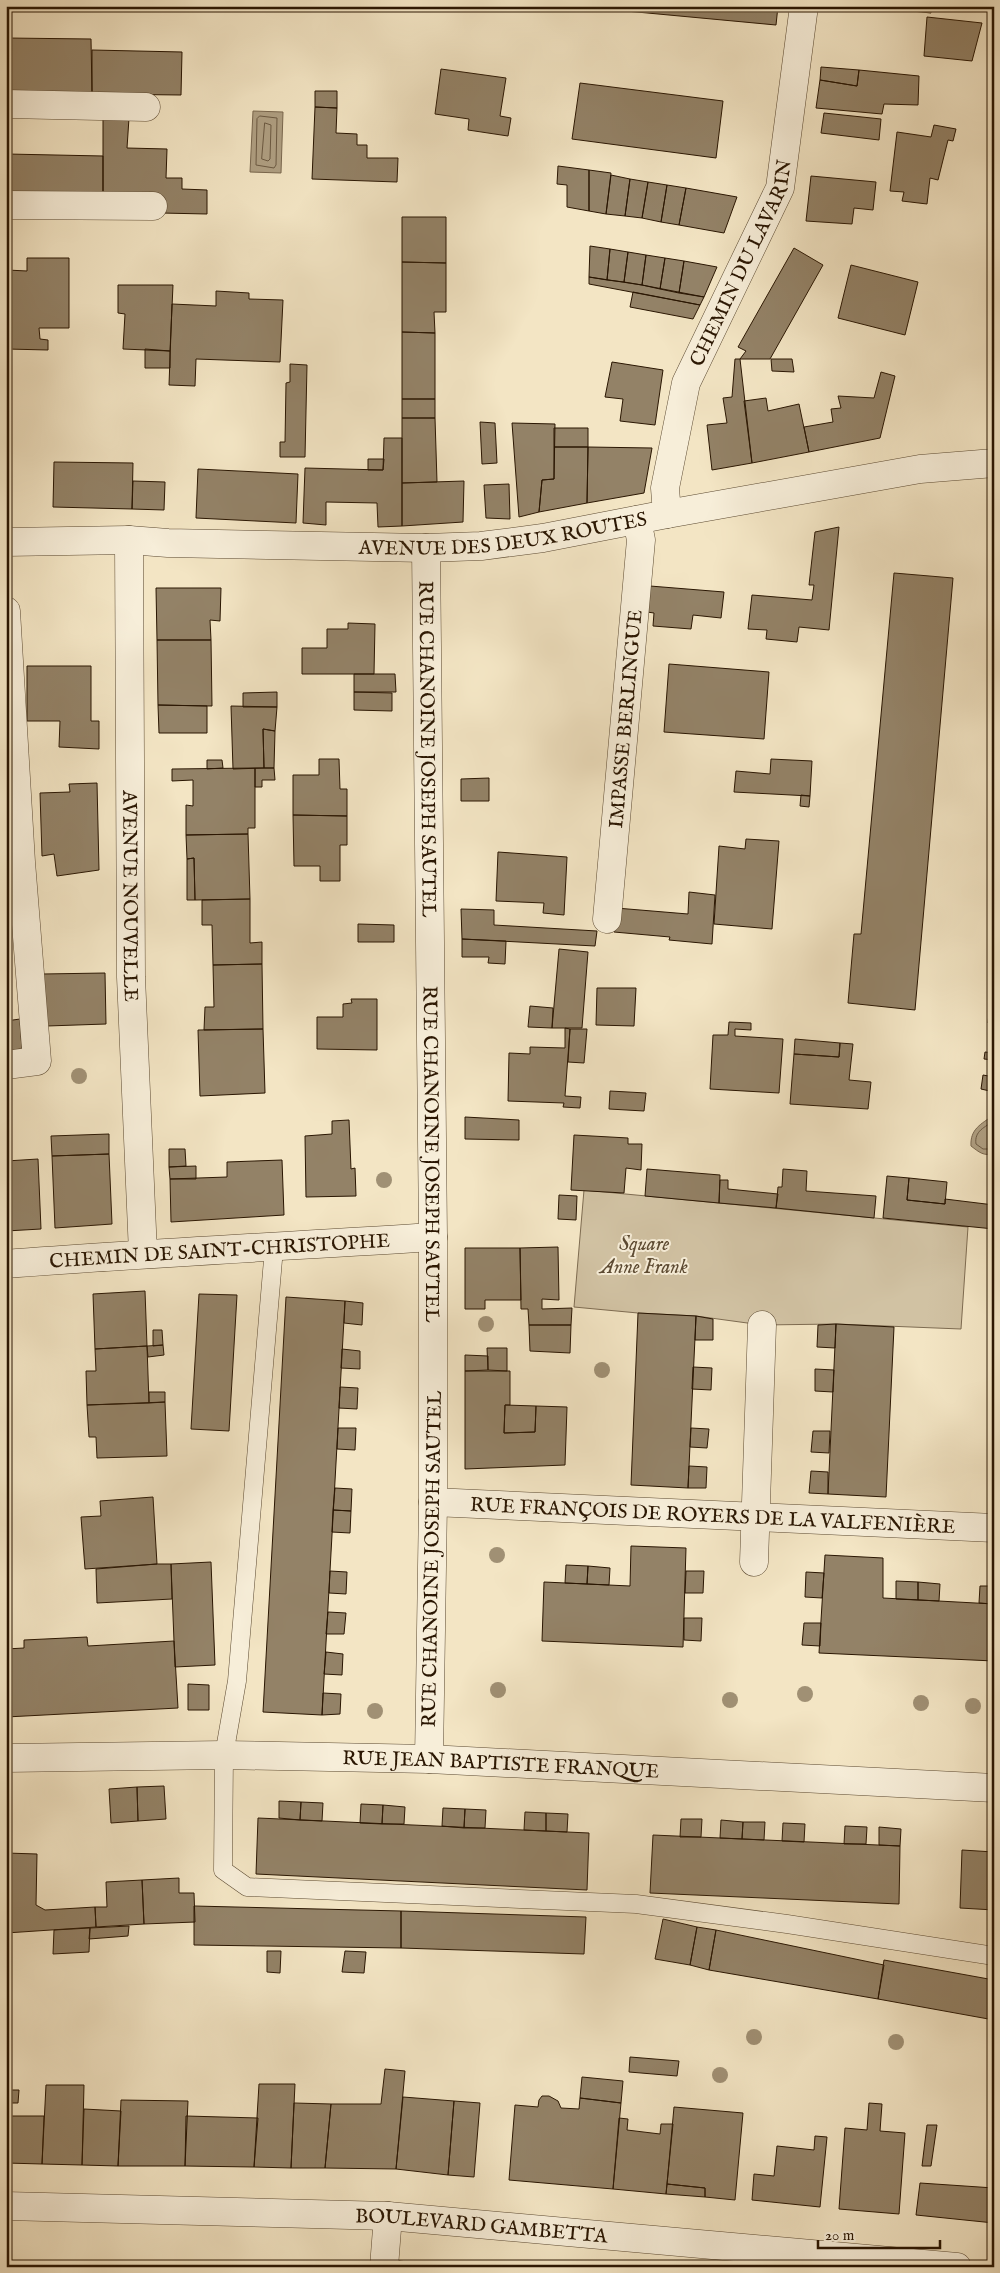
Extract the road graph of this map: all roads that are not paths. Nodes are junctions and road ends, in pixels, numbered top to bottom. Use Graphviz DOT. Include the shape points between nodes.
graph roads {
  1 [pos="804,6"];
  2 [pos="6,104"];
  3 [pos="146,107"];
  4 [pos="6,205"];
  5 [pos="153,206"];
  6 [pos="994,463"];
  7 [pos="667,514"];
  8 [pos="638,520"];
  9 [pos="129,540"];
  10 [pos="6,542"];
  11 [pos="426,548"];
  12 [pos="6,611"];
  13 [pos="14,863"];
  14 [pos="607,919"];
  15 [pos="6,1065"];
  16 [pos="433,1237"];
  17 [pos="274,1248"];
  18 [pos="143,1253"];
  19 [pos="6,1264"];
  20 [pos="762,1325"];
  21 [pos="433,1502"];
  22 [pos="756,1516"];
  23 [pos="994,1528"];
  24 [pos="754,1562"];
  25 [pos="224,1755"];
  26 [pos="6,1758"];
  27 [pos="429,1759"];
  28 [pos="994,1788"];
  29 [pos="994,1956"];
  30 [pos="6,2206"];
  31 [pos="388,2216"];
  32 [pos="384,2267"];
  33 [pos="957,2267"];
  1 -- 7 [label="street, CHEMIN DU LAVARIN" via="780,188 686,383 665,488"];
  2 -- 3 [label="street"];
  4 -- 5 [label="street"];
  6 -- 7 [label="street, AVENUE DES DEUX ROUTES" via="920,470"];
  7 -- 8 [label="street, AVENUE DES DEUX ROUTES"];
  8 -- 11 [label="street, AVENUE DES DEUX ROUTES" via="543,538 481,546"];
  8 -- 14 [label="street, IMPASSE BERLINGUE" via="641,540"];
  9 -- 10 [label="street, AVENUE DES DEUX ROUTES"];
  9 -- 11 [label="street, AVENUE DES DEUX ROUTES"];
  9 -- 18 [label="street, AVENUE NOUVELLE" via="132,978"];
  11 -- 16 [label="street, RUE CHANOINE JOSEPH SAUTEL"];
  12 -- 13 [label="street"];
  13 -- 15 [label="street" via="37,1061"];
  16 -- 17 [label="street, CHEMIN DE SAINT-CHRISTOPHE"];
  16 -- 21 [label="street, RUE CHANOINE JOSEPH SAUTEL"];
  17 -- 18 [label="street, CHEMIN DE SAINT-CHRISTOPHE"];
  17 -- 25 [label="lane" via="237,1681"];
  18 -- 19 [label="street, CHEMIN DE SAINT-CHRISTOPHE"];
  20 -- 22 [label="street"];
  21 -- 22 [label="street, RUE FRANÇOIS DE ROYERS DE LA VALFENIÈRE"];
  21 -- 27 [label="street, RUE CHANOINE JOSEPH SAUTEL"];
  22 -- 23 [label="street, RUE FRANÇOIS DE ROYERS DE LA VALFENIÈRE"];
  22 -- 24 [label="street"];
  25 -- 26 [label="street, RUE JEAN BAPTISTE FRANQUE"];
  25 -- 27 [label="street, RUE JEAN BAPTISTE FRANQUE"];
  25 -- 29 [label="lane" via="223,1870 247,1887 636,1904"];
  27 -- 28 [label="street, RUE JEAN BAPTISTE FRANQUE"];
  30 -- 31 [label="street, BOULEVARD GAMBETTA"];
  31 -- 32 [label="street"];
  31 -- 33 [label="street, BOULEVARD GAMBETTA"];
}
